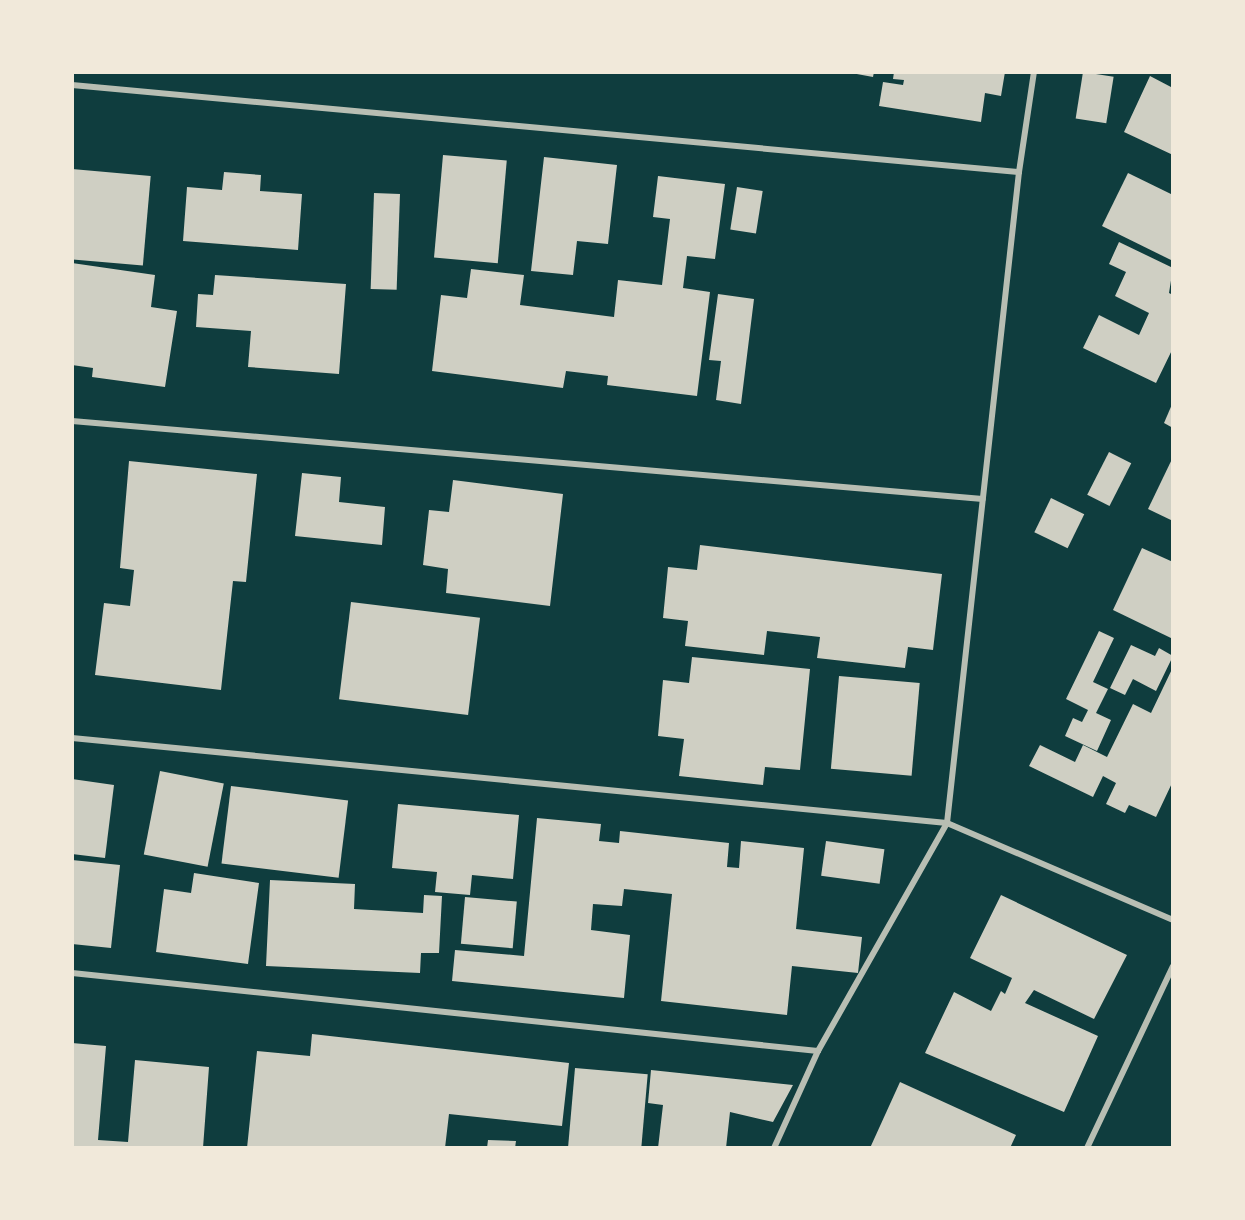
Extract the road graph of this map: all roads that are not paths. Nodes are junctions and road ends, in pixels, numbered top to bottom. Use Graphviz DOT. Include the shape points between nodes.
graph roads {
  1 [pos="1034,72"];
  2 [pos="72,85"];
  3 [pos="1019,172"];
  4 [pos="72,421"];
  5 [pos="983,499"];
  6 [pos="72,738"];
  7 [pos="947,823"];
  8 [pos="1173,920"];
  9 [pos="1173,966"];
  10 [pos="72,973"];
  11 [pos="818,1051"];
  12 [pos="774,1148"];
  13 [pos="1087,1148"];
  1 -- 3 [label="street"];
  2 -- 3 [label="street"];
  3 -- 5 [label="street"];
  4 -- 5 [label="street"];
  5 -- 7 [label="street"];
  6 -- 7 [label="street"];
  7 -- 8 [label="street"];
  7 -- 11 [label="street"];
  9 -- 13 [label="street"];
  10 -- 11 [label="street"];
  11 -- 12 [label="street"];
}
